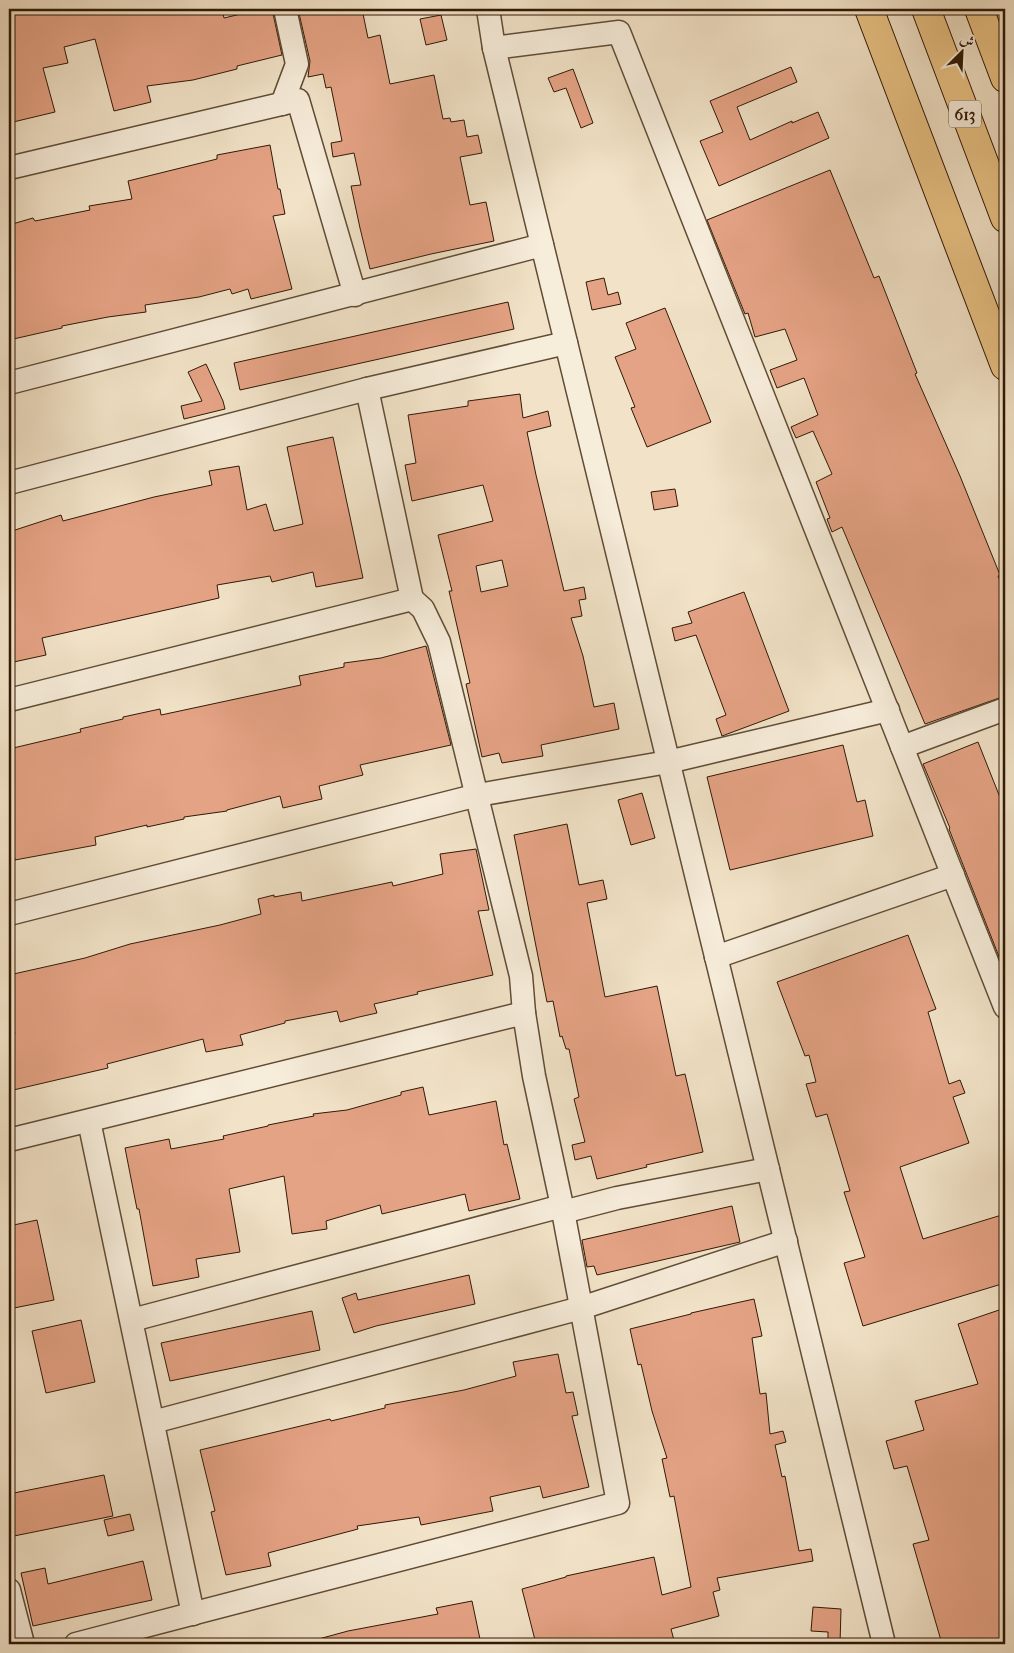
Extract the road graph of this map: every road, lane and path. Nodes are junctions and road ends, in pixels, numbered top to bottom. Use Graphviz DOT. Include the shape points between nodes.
graph roads {
  1 [pos="285,9"];
  2 [pos="488,9"];
  3 [pos="869,9"];
  4 [pos="917,9"];
  5 [pos="926,9"];
  6 [pos="979,9"];
  7 [pos="494,48"];
  8 [pos="1005,78"];
  9 [pos="956,90"];
  10 [pos="282,104"];
  11 [pos="9,168"];
  12 [pos="1005,218"];
  13 [pos="537,242"];
  14 [pos="355,295"];
  15 [pos="566,343"];
  16 [pos="1005,366"];
  17 [pos="9,383"];
  18 [pos="367,389"];
  19 [pos="9,483"];
  20 [pos="412,599"];
  21 [pos="9,700"];
  22 [pos="1005,709"];
  23 [pos="888,710"];
  24 [pos="902,747"];
  25 [pos="668,762"];
  26 [pos="478,795"];
  27 [pos="953,874"];
  28 [pos="9,914"];
  29 [pos="716,957"];
  30 [pos="1005,1007"];
  31 [pos="524,1013"];
  32 [pos="89,1120"];
  33 [pos="9,1140"];
  34 [pos="768,1169"];
  35 [pos="562,1209"];
  36 [pos="786,1241"];
  37 [pos="581,1308"];
  38 [pos="132,1320"];
  39 [pos="153,1422"];
  40 [pos="9,1590"];
  41 [pos="194,1614"];
  42 [pos="99,1641"];
  43 [pos="23,1644"];
  44 [pos="76,1644"];
  45 [pos="884,1644"];
  1 -- 10 [label="street" via="297,64"];
  2 -- 7 [label="street"];
  3 -- 16 [label="main road"];
  4 -- 9 [label="main road"];
  5 -- 9 [label="main road, 613"];
  6 -- 8 [label="main road"];
  7 -- 13 [label="street"];
  7 -- 23 [label="street" via="619,32"];
  9 -- 12 [label="main road, 613"];
  10 -- 11 [label="street"];
  10 -- 14 [label="street" via="298,100"];
  13 -- 14 [label="street"];
  13 -- 15 [label="street"];
  14 -- 17 [label="street"];
  15 -- 18 [label="street"];
  15 -- 25 [label="street"];
  18 -- 19 [label="street"];
  18 -- 20 [label="street"];
  20 -- 21 [label="street"];
  20 -- 26 [label="street" via="423,609 439,642"];
  22 -- 24 [label="street"];
  23 -- 24 [label="street"];
  23 -- 25 [label="street"];
  24 -- 27 [label="street"];
  25 -- 26 [label="street"];
  25 -- 29 [label="street"];
  26 -- 28 [label="street"];
  26 -- 31 [label="street" via="521,976"];
  27 -- 29 [label="street"];
  27 -- 30 [label="street"];
  29 -- 34 [label="street"];
  31 -- 32 [label="street"];
  31 -- 35 [label="street"];
  32 -- 33 [label="street"];
  32 -- 38 [label="street"];
  34 -- 35 [label="street"];
  34 -- 36 [label="street"];
  35 -- 37 [label="street"];
  35 -- 38 [label="street"];
  36 -- 37 [label="street"];
  36 -- 45 [label="street"];
  37 -- 39 [label="street"];
  37 -- 41 [label="street" via="618,1503"];
  38 -- 39 [label="street"];
  39 -- 41 [label="street"];
  40 -- 43 [label="street"];
  41 -- 42 [label="street"];
  42 -- 44 [label="street"];
}
